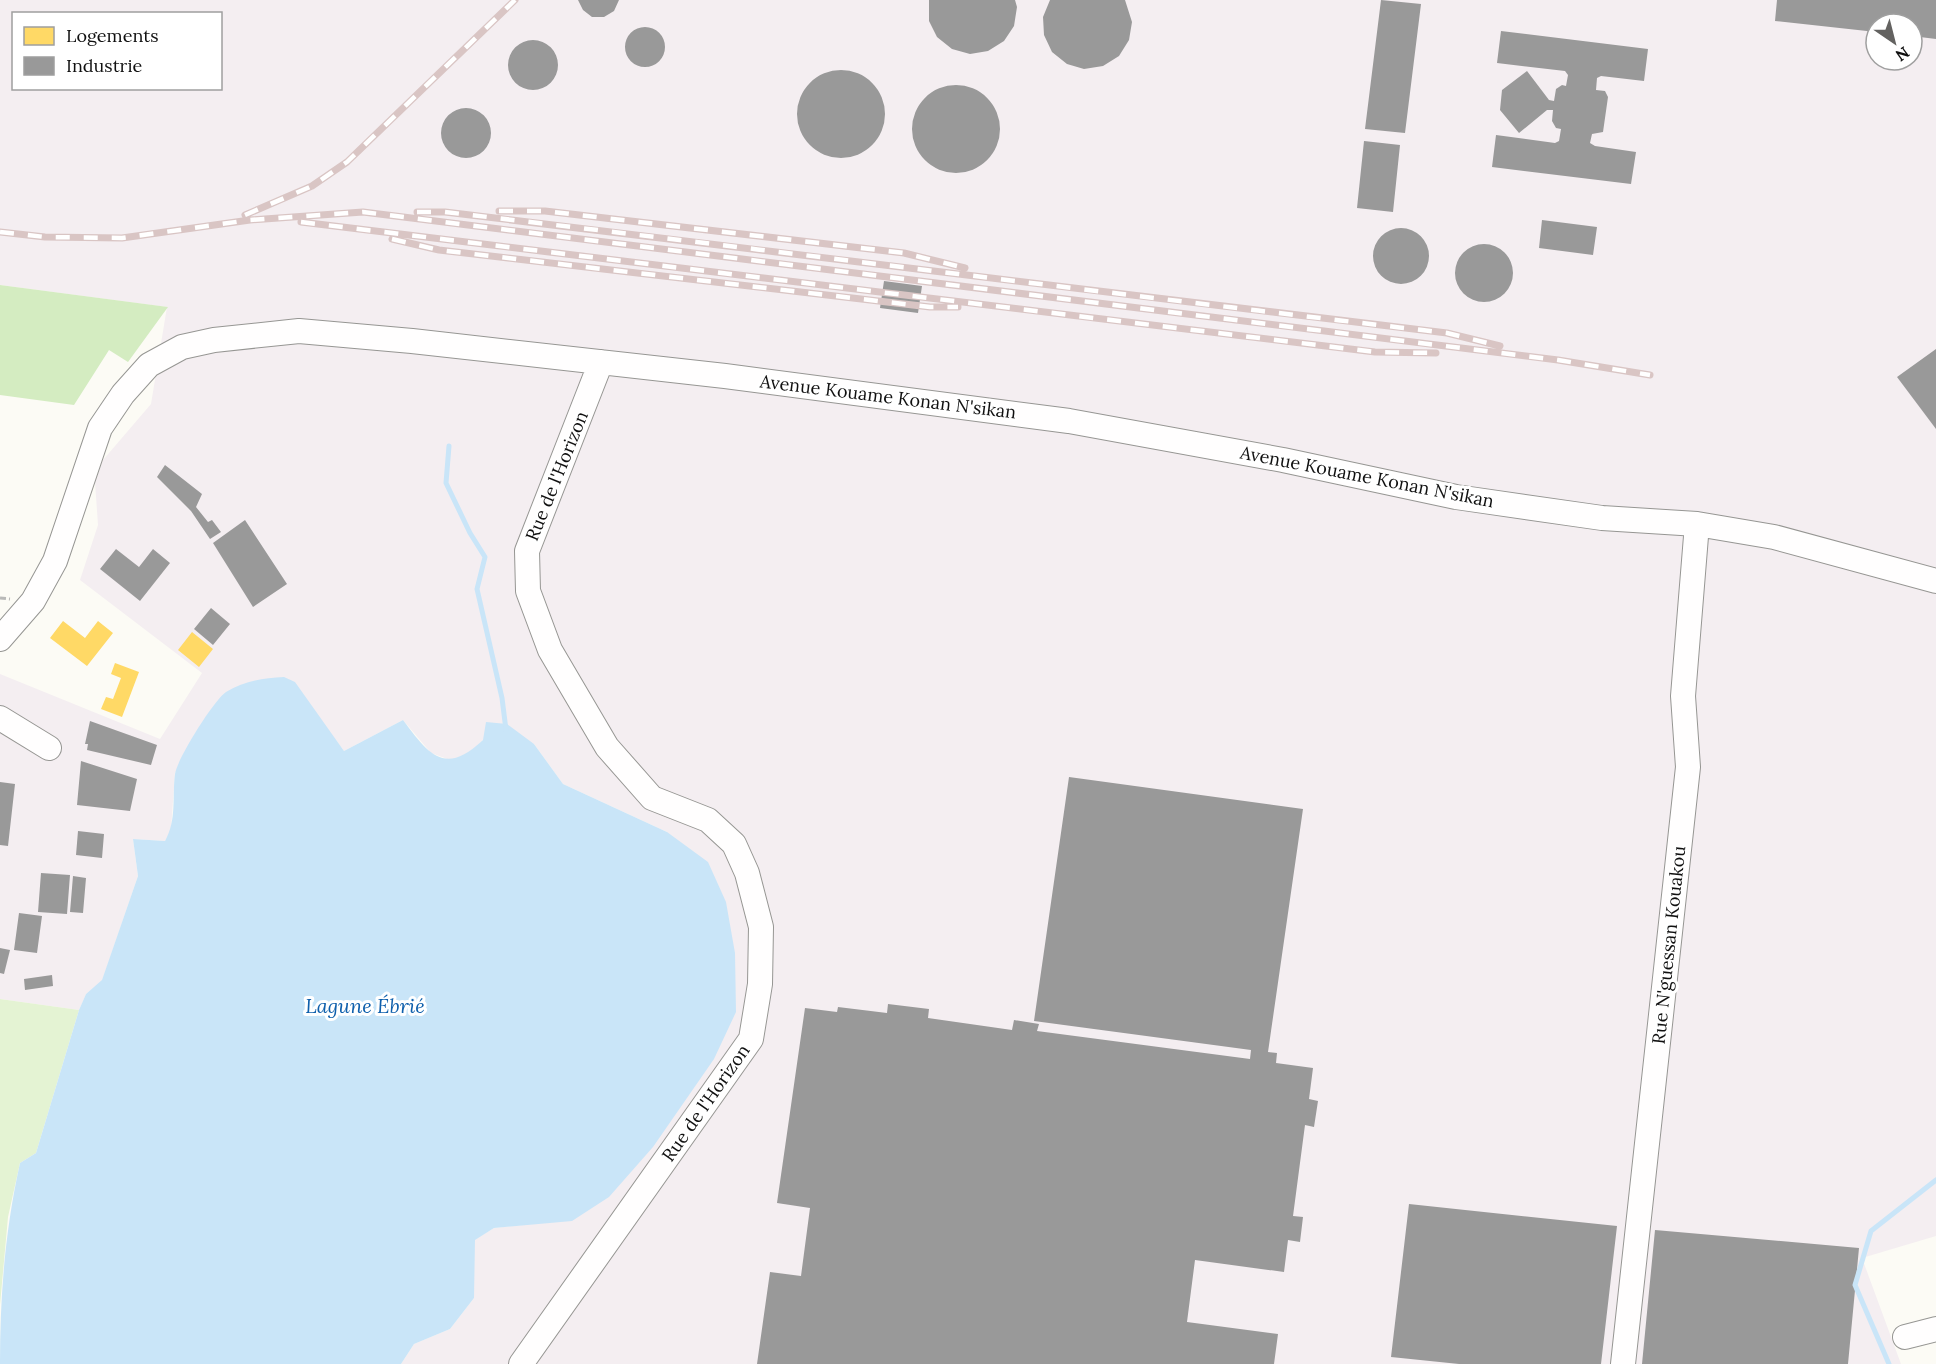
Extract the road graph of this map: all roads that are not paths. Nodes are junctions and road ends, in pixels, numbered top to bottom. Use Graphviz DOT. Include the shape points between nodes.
graph roads {
  1 [pos="601,362"];
  2 [pos="1697,524"];
  3 [pos="1936,581"];
  4 [pos="0,639"];
  5 [pos="0,718"];
  6 [pos="49,748"];
  7 [pos="1936,1329"];
  8 [pos="1905,1337"];
  9 [pos="521,1364"];
  10 [pos="1623,1364"];
  1 -- 2 [label="street, Avenue Kouame Konan N'sikan" via="1069,421 1456,497 1602,518"];
  1 -- 4 [label="street, Avenue Kouame Konan N'sikan" via="299,331 182,347 148,365 100,428 55,561 33,601"];
  1 -- 9 [label="street, Rue de l'Horizon" via="527,551 528,591 549,650 607,747 652,798 708,820 734,844 747,873 761,927 760,984 752,1039"];
  2 -- 3 [label="street, Avenue Kouame Konan N'sikan" via="1773,537"];
  2 -- 10 [label="street, Rue N'guessan Kouakou" via="1683,696 1688,767"];
  5 -- 6 [label="street"];
  7 -- 8 [label="street"];
}
